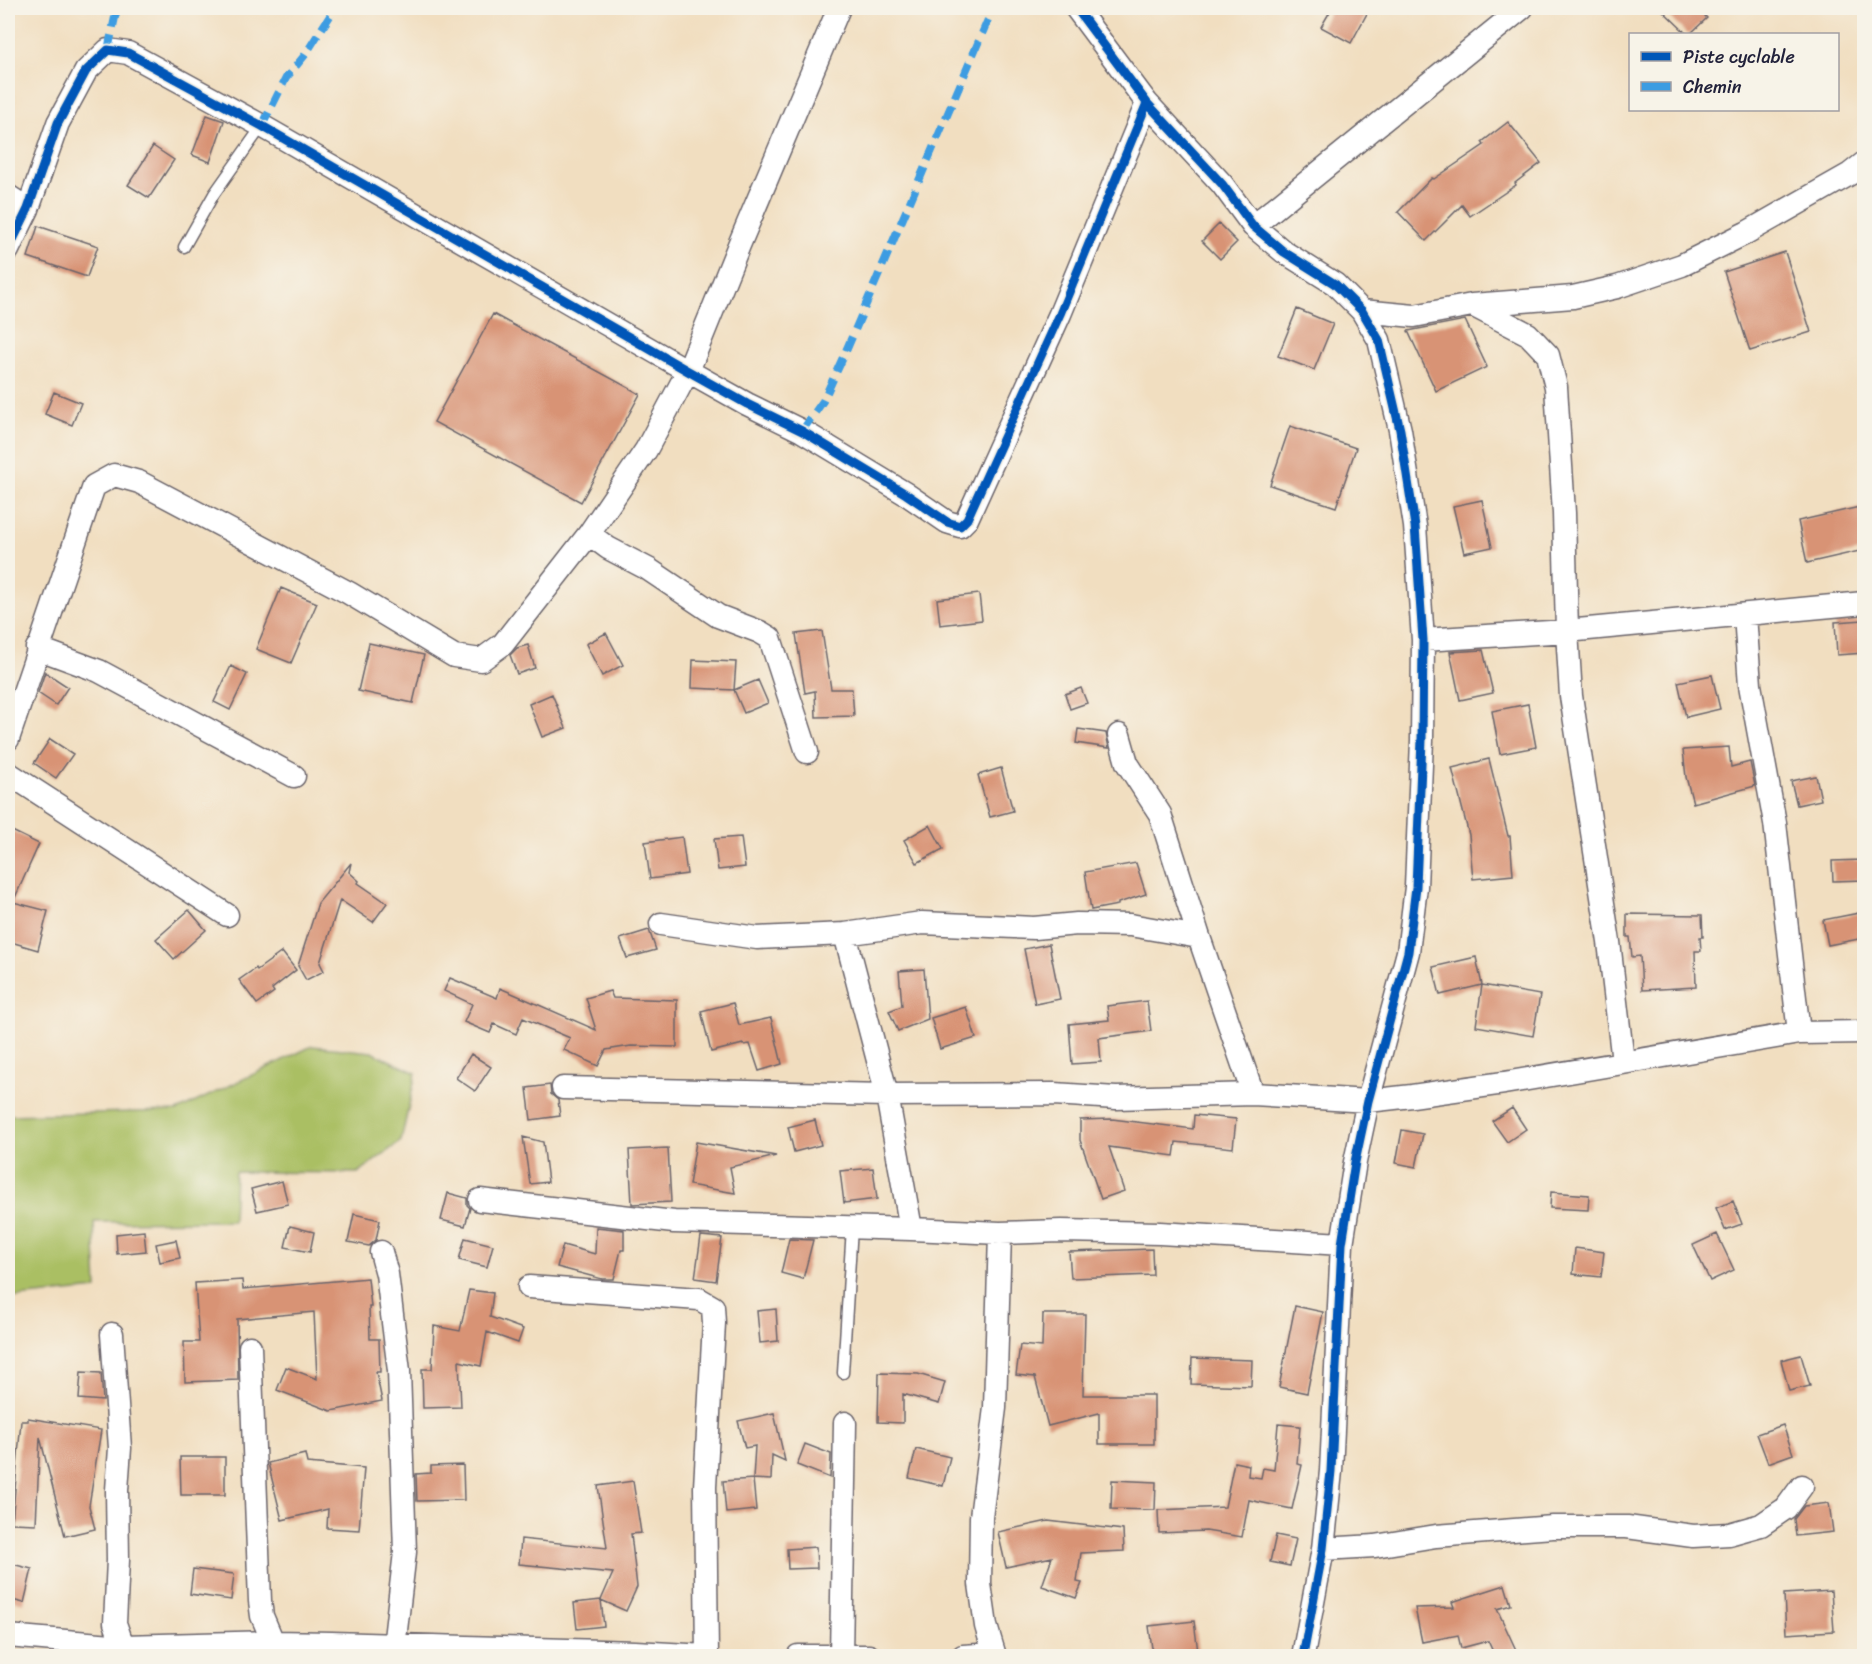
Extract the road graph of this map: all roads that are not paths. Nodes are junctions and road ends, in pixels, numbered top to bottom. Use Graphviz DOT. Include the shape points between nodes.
graph roads {
  1 [pos="839,8"];
  2 [pos="1076,8"];
  3 [pos="1522,8"];
  4 [pos="1147,103"];
  5 [pos="262,126"];
  6 [pos="1864,164"];
  7 [pos="8,196"];
  8 [pos="28,209"];
  9 [pos="1253,226"];
  10 [pos="184,247"];
  11 [pos="8,250"];
  12 [pos="1472,305"];
  13 [pos="1362,311"];
  14 [pos="688,372"];
  15 [pos="589,534"];
  16 [pos="1864,603"];
  17 [pos="1745,615"];
  18 [pos="1567,631"];
  19 [pos="1423,640"];
  20 [pos="38,648"];
  21 [pos="1119,735"];
  22 [pos="8,739"];
  23 [pos="807,752"];
  24 [pos="8,774"];
  25 [pos="294,776"];
  26 [pos="226,915"];
  27 [pos="661,924"];
  28 [pos="845,934"];
  29 [pos="1199,937"];
  30 [pos="1864,1032"];
  31 [pos="1799,1033"];
  32 [pos="1623,1062"];
  33 [pos="562,1088"];
  34 [pos="1253,1094"];
  35 [pos="887,1095"];
  36 [pos="1368,1101"];
  37 [pos="480,1200"];
  38 [pos="852,1227"];
  39 [pos="911,1229"];
  40 [pos="1000,1233"];
  41 [pos="1342,1244"];
  42 [pos="381,1252"];
  43 [pos="529,1287"];
  44 [pos="112,1334"];
  45 [pos="249,1347"];
  46 [pos="843,1373"];
  47 [pos="846,1423"];
  48 [pos="1802,1486"];
  49 [pos="1323,1549"];
  50 [pos="8,1636"];
  51 [pos="273,1642"];
  52 [pos="123,1646"];
  53 [pos="393,1651"];
  54 [pos="995,1655"];
  55 [pos="706,1656"];
  56 [pos="798,1656"];
  57 [pos="842,1656"];
  58 [pos="869,1656"];
  59 [pos="963,1656"];
  60 [pos="1303,1656"];
  1 -- 14 [label="street"];
  2 -- 4 [label="street"];
  3 -- 9 [label="street"];
  4 -- 9 [label="street" via="1222,184"];
  4 -- 14 [label="street" via="1060,314 967,519 960,526 947,522 802,431"];
  5 -- 8 [label="street" via="128,53 108,50 86,70 58,123"];
  5 -- 10 [label="lane" via="214,194"];
  5 -- 14 [label="street"];
  6 -- 12 [label="street" via="1746,233 1682,265 1573,297"];
  7 -- 8 [label="street"];
  8 -- 11 [label="street"];
  9 -- 13 [label="street" via="1284,252 1335,284"];
  12 -- 13 [label="street" via="1414,316"];
  12 -- 18 [label="street" via="1528,334 1548,355 1556,387"];
  13 -- 19 [label="street" via="1379,340 1400,430 1415,526"];
  14 -- 15 [label="street" via="646,450"];
  15 -- 20 [label="street" via="503,644 481,660 454,656 339,588 140,482 114,475 94,486"];
  15 -- 23 [label="street" via="718,616 770,638"];
  16 -- 17 [label="street"];
  17 -- 18 [label="street"];
  17 -- 31 [label="street" via="1750,685 1775,823"];
  18 -- 19 [label="street"];
  18 -- 32 [label="street" via="1571,696 1609,942"];
  19 -- 36 [label="street" via="1416,887 1408,952"];
  20 -- 22 [label="street"];
  20 -- 25 [label="street" via="99,671"];
  21 -- 29 [label="street" via="1127,763 1160,814"];
  24 -- 26 [label="street"];
  27 -- 28 [label="street" via="757,938"];
  28 -- 29 [label="street" via="922,923 1034,928 1077,924 1130,925"];
  28 -- 35 [label="street"];
  29 -- 34 [label="street"];
  30 -- 31 [label="street"];
  31 -- 32 [label="street"];
  32 -- 36 [label="street"];
  33 -- 35 [label="street"];
  34 -- 35 [label="street" via="1116,1098 1054,1094"];
  34 -- 36 [label="street"];
  35 -- 39 [label="street"];
  36 -- 41 [label="street"];
  37 -- 38 [label="street" via="674,1222"];
  38 -- 39 [label="street"];
  38 -- 46 [label="lane"];
  39 -- 40 [label="street"];
  40 -- 41 [label="street" via="1160,1233"];
  40 -- 54 [label="street" via="995,1408 981,1517 980,1584"];
  41 -- 49 [label="street" via="1331,1472"];
  42 -- 53 [label="street" via="399,1371 402,1449 405,1552"];
  43 -- 55 [label="street" via="699,1299 713,1307 705,1487"];
  44 -- 52 [label="street" via="120,1449 115,1623"];
  45 -- 51 [label="street" via="260,1601"];
  47 -- 57 [label="street"];
  48 -- 49 [label="street" via="1786,1508 1761,1525 1729,1534 1693,1536 1627,1527 1553,1527"];
  49 -- 60 [label="street"];
  50 -- 52 [label="street"];
  51 -- 52 [label="street"];
  51 -- 53 [label="street"];
  53 -- 55 [label="street"];
  54 -- 59 [label="street"];
  56 -- 57 [label="street"];
  57 -- 58 [label="street"];
}
